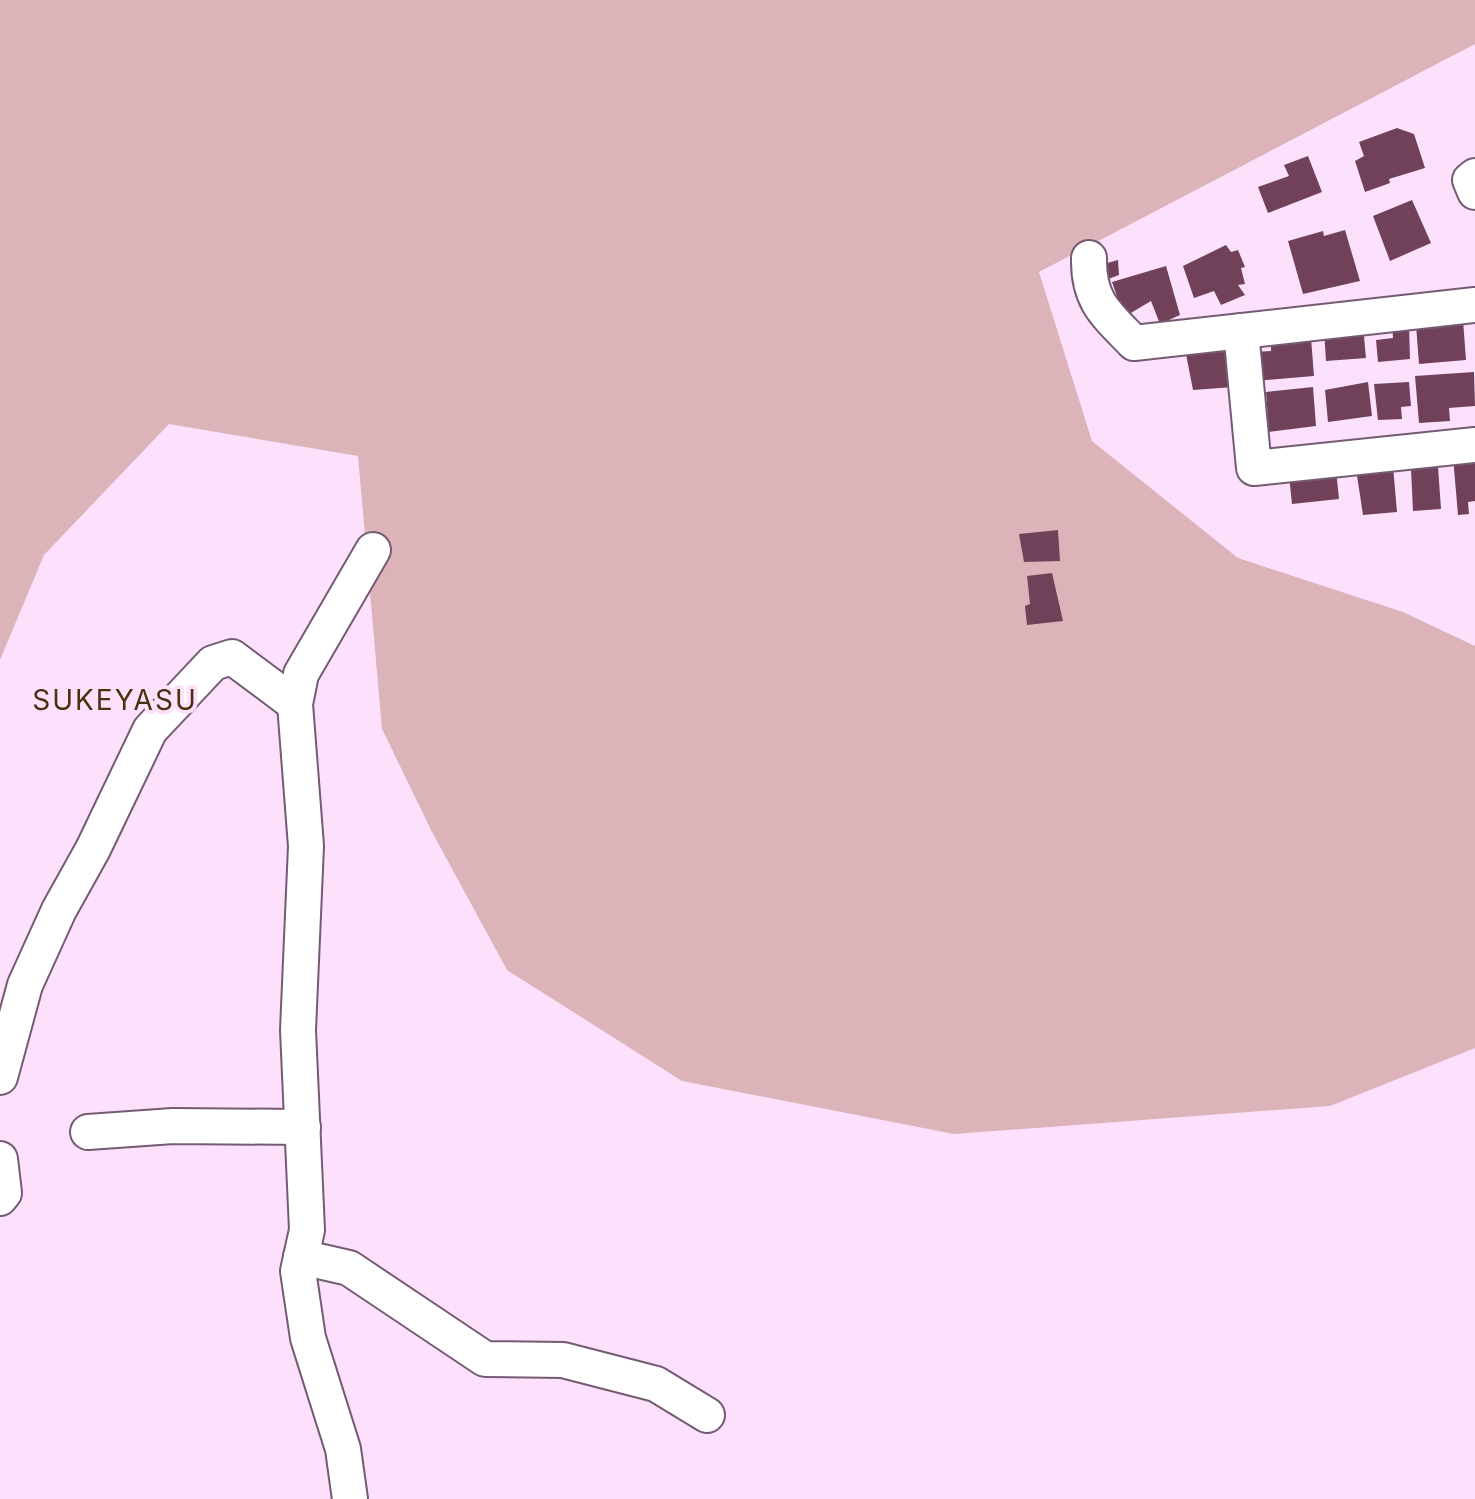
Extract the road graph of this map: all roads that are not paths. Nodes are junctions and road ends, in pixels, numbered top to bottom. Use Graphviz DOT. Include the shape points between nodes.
graph roads {
  1 [pos="1475,176"];
  2 [pos="1475,192"];
  3 [pos="1089,258"];
  4 [pos="1475,305"];
  5 [pos="1241,331"];
  6 [pos="1475,445"];
  7 [pos="373,550"];
  8 [pos="295,704"];
  9 [pos="0,1077"];
  10 [pos="303,1127"];
  11 [pos="88,1132"];
  12 [pos="0,1159"];
  13 [pos="0,1198"];
  14 [pos="301,1257"];
  15 [pos="707,1415"];
  16 [pos="350,1499"];
  1 -- 2 [label="street" via="1470,180"];
  3 -- 5 [label="street" via="1088,282 1100,309 1134,343"];
  4 -- 5 [label="street"];
  5 -- 6 [label="street" via="1254,468"];
  7 -- 8 [label="street" via="301,674"];
  8 -- 9 [label="street" via="232,657 213,663 150,730 25,985"];
  8 -- 10 [label="street" via="306,846 298,1030"];
  10 -- 11 [label="street" via="173,1126"];
  10 -- 14 [label="street" via="307,1230"];
  12 -- 13 [label="street"];
  14 -- 15 [label="street" via="349,1268 485,1359 563,1360 656,1384"];
  14 -- 16 [label="street" via="298,1271 308,1338 343,1449"];
}
